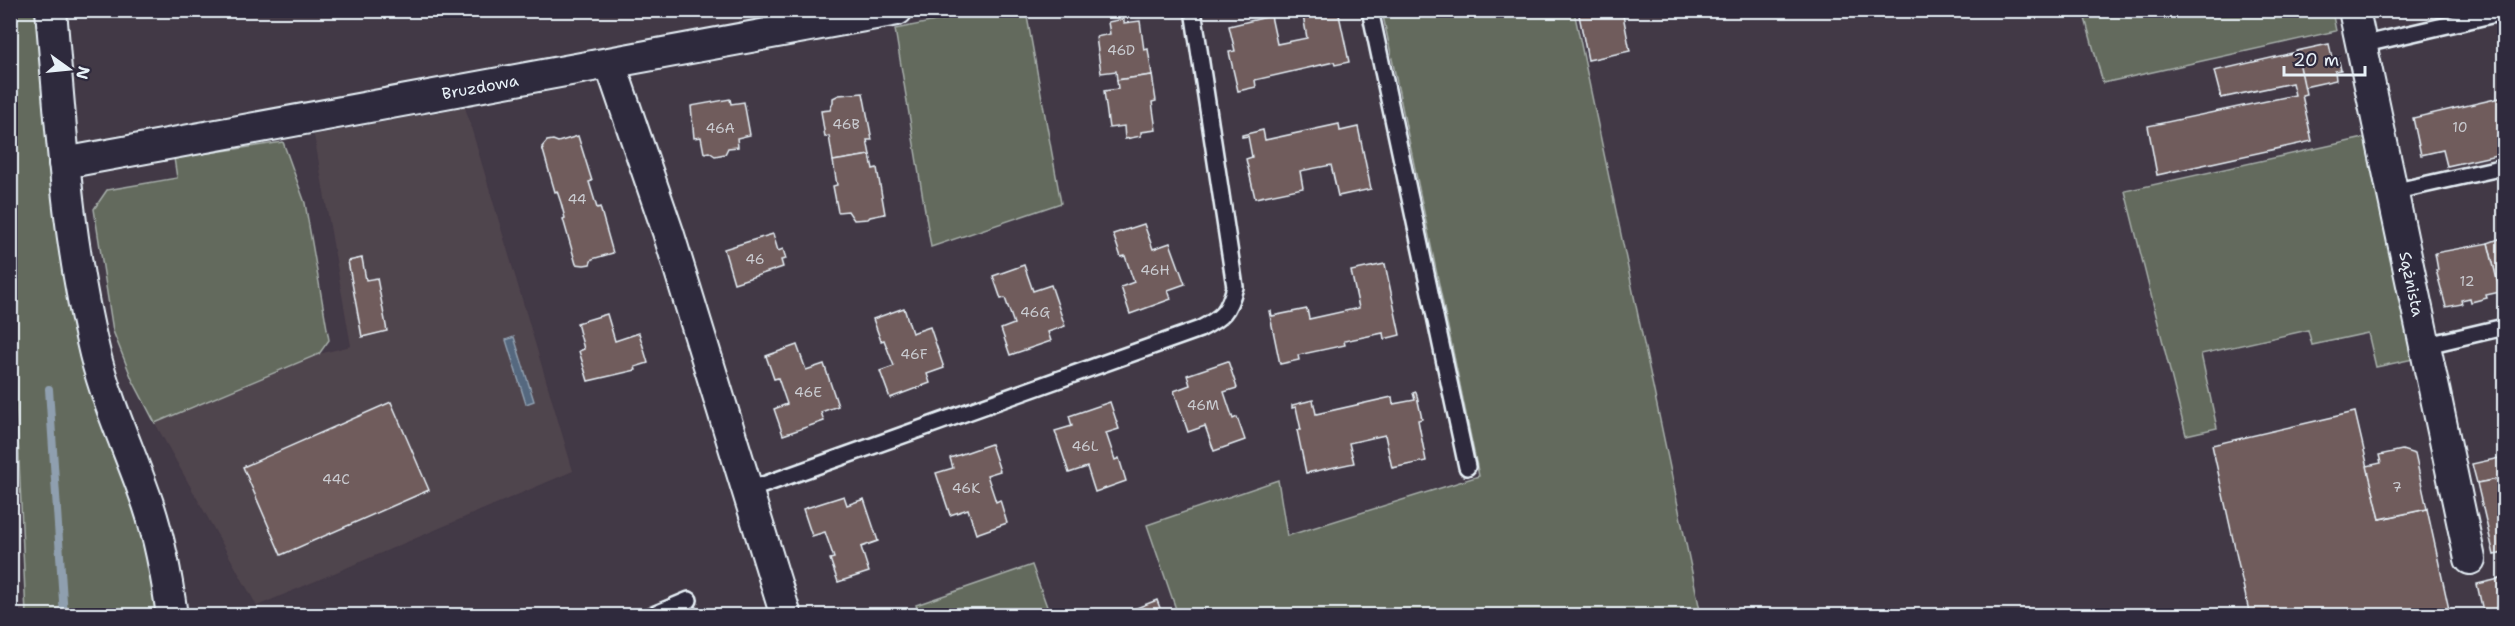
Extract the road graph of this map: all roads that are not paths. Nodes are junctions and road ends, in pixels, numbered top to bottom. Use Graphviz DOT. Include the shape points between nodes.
graph roads {
  1 [pos="51,10"];
  2 [pos="897,10"];
  3 [pos="1193,10"];
  4 [pos="1370,10"];
  5 [pos="2354,10"];
  6 [pos="2505,12"];
  7 [pos="2361,45"];
  8 [pos="610,63"];
  9 [pos="64,163"];
  10 [pos="2505,167"];
  11 [pos="2392,192"];
  12 [pos="2505,327"];
  13 [pos="2423,346"];
  14 [pos="1467,467"];
  15 [pos="749,490"];
  16 [pos="2470,559"];
  17 [pos="689,600"];
  18 [pos="172,615"];
  19 [pos="651,615"];
  20 [pos="786,615"];
  1 -- 9 [label="street"];
  2 -- 8 [label="street, Bruzdowa"];
  3 -- 15 [label="lane" via="1235,287 1220,319"];
  4 -- 14 [label="lane"];
  5 -- 7 [label="street, Sążnista"];
  6 -- 7 [label="lane"];
  7 -- 11 [label="street, Sążnista"];
  8 -- 9 [label="street, Bruzdowa"];
  8 -- 15 [label="street"];
  9 -- 18 [label="street" via="95,355 149,506"];
  10 -- 11 [label="lane"];
  11 -- 13 [label="street, Sążnista"];
  12 -- 13 [label="lane"];
  13 -- 16 [label="street, Sążnista"];
  15 -- 20 [label="street"];
  17 -- 19 [label="lane"];
}
